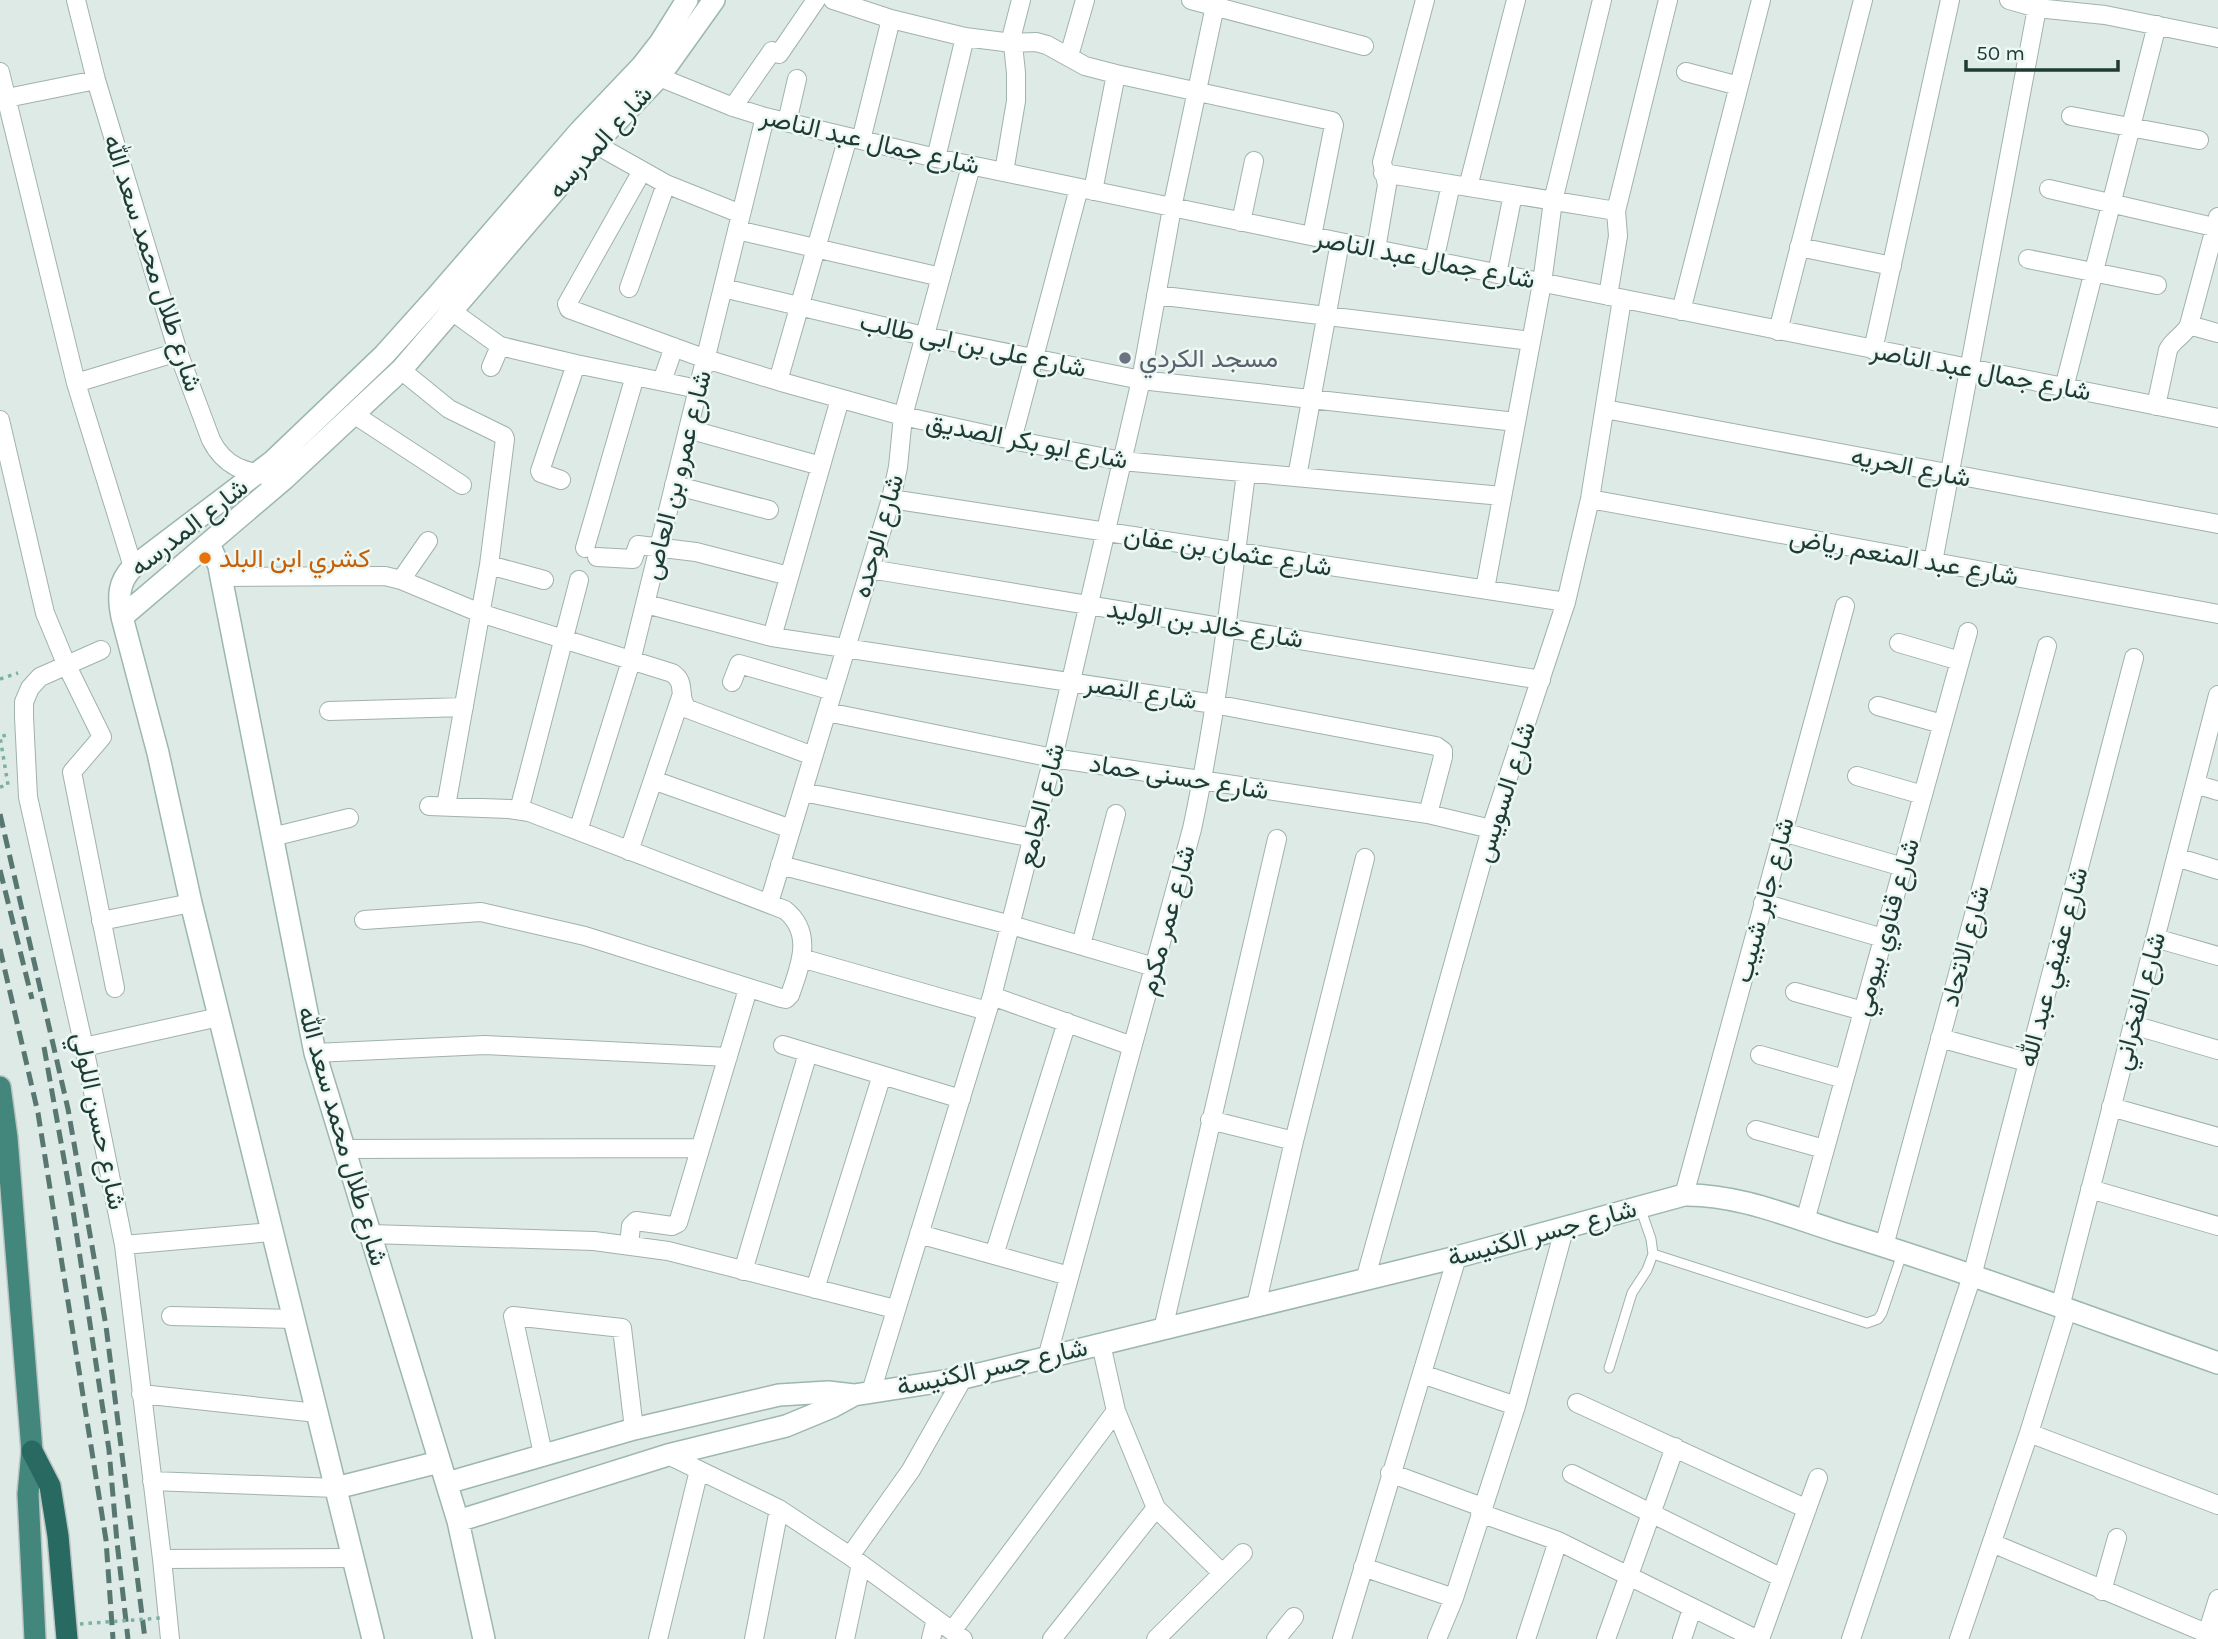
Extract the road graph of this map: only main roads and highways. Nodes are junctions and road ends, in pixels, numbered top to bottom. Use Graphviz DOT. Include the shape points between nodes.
graph roads {
  1 [pos="687,0"];
  2 [pos="714,0"];
  3 [pos="650,71"];
  4 [pos="209,544"];
  5 [pos="122,617"];
  6 [pos="0,1087"];
  7 [pos="6,1221"];
  8 [pos="2218,1363"];
  9 [pos="862,1393"];
  10 [pos="32,1451"];
  11 [pos="439,1462"];
  12 [pos="447,1483"];
  13 [pos="336,1488"];
  14 [pos="458,1521"];
  15 [pos="74,1632"];
  16 [pos="35,1639"];
  17 [pos="373,1639"];
  18 [pos="484,1639"];
  1 -- 3 [label="main road, شارع المدرسه" via="660,43"];
  2 -- 3 [label="main road, شارع المدرسه"];
  3 -- 4 [label="main road, شارع المدرسه" via="595,144 401,370"];
  3 -- 5 [label="main road, شارع المدرسه" via="580,131 384,355 258,473 125,574 118,598"];
  4 -- 5 [label="main road, شارع المدرسه"];
  4 -- 11 [label="main road, شارع طلال محمد سعد الله" via="222,577 315,1053"];
  5 -- 13 [label="main road"];
  6 -- 7 [label="highway" via="7,1138"];
  7 -- 10 [label="highway"];
  8 -- 9 [label="main road, شارع جسر الكنيسة" via="1805,1221 1724,1197 1684,1195 1457,1257 963,1378"];
  9 -- 12 [label="main road, شارع جسر الكنيسة" via="779,1395 634,1429"];
  9 -- 14 [label="main road, شارع جسر الكنيسة" via="786,1426 668,1455"];
  10 -- 15 [label="highway" via="50,1486"];
  10 -- 16 [label="highway" via="28,1494"];
  11 -- 12 [label="main road, شارع طلال محمد سعد الله"];
  11 -- 13 [label="main road"];
  12 -- 14 [label="main road, شارع طلال محمد سعد الله"];
  13 -- 17 [label="main road"];
  14 -- 18 [label="main road, شارع طلال محمد سعد الله"];
}
